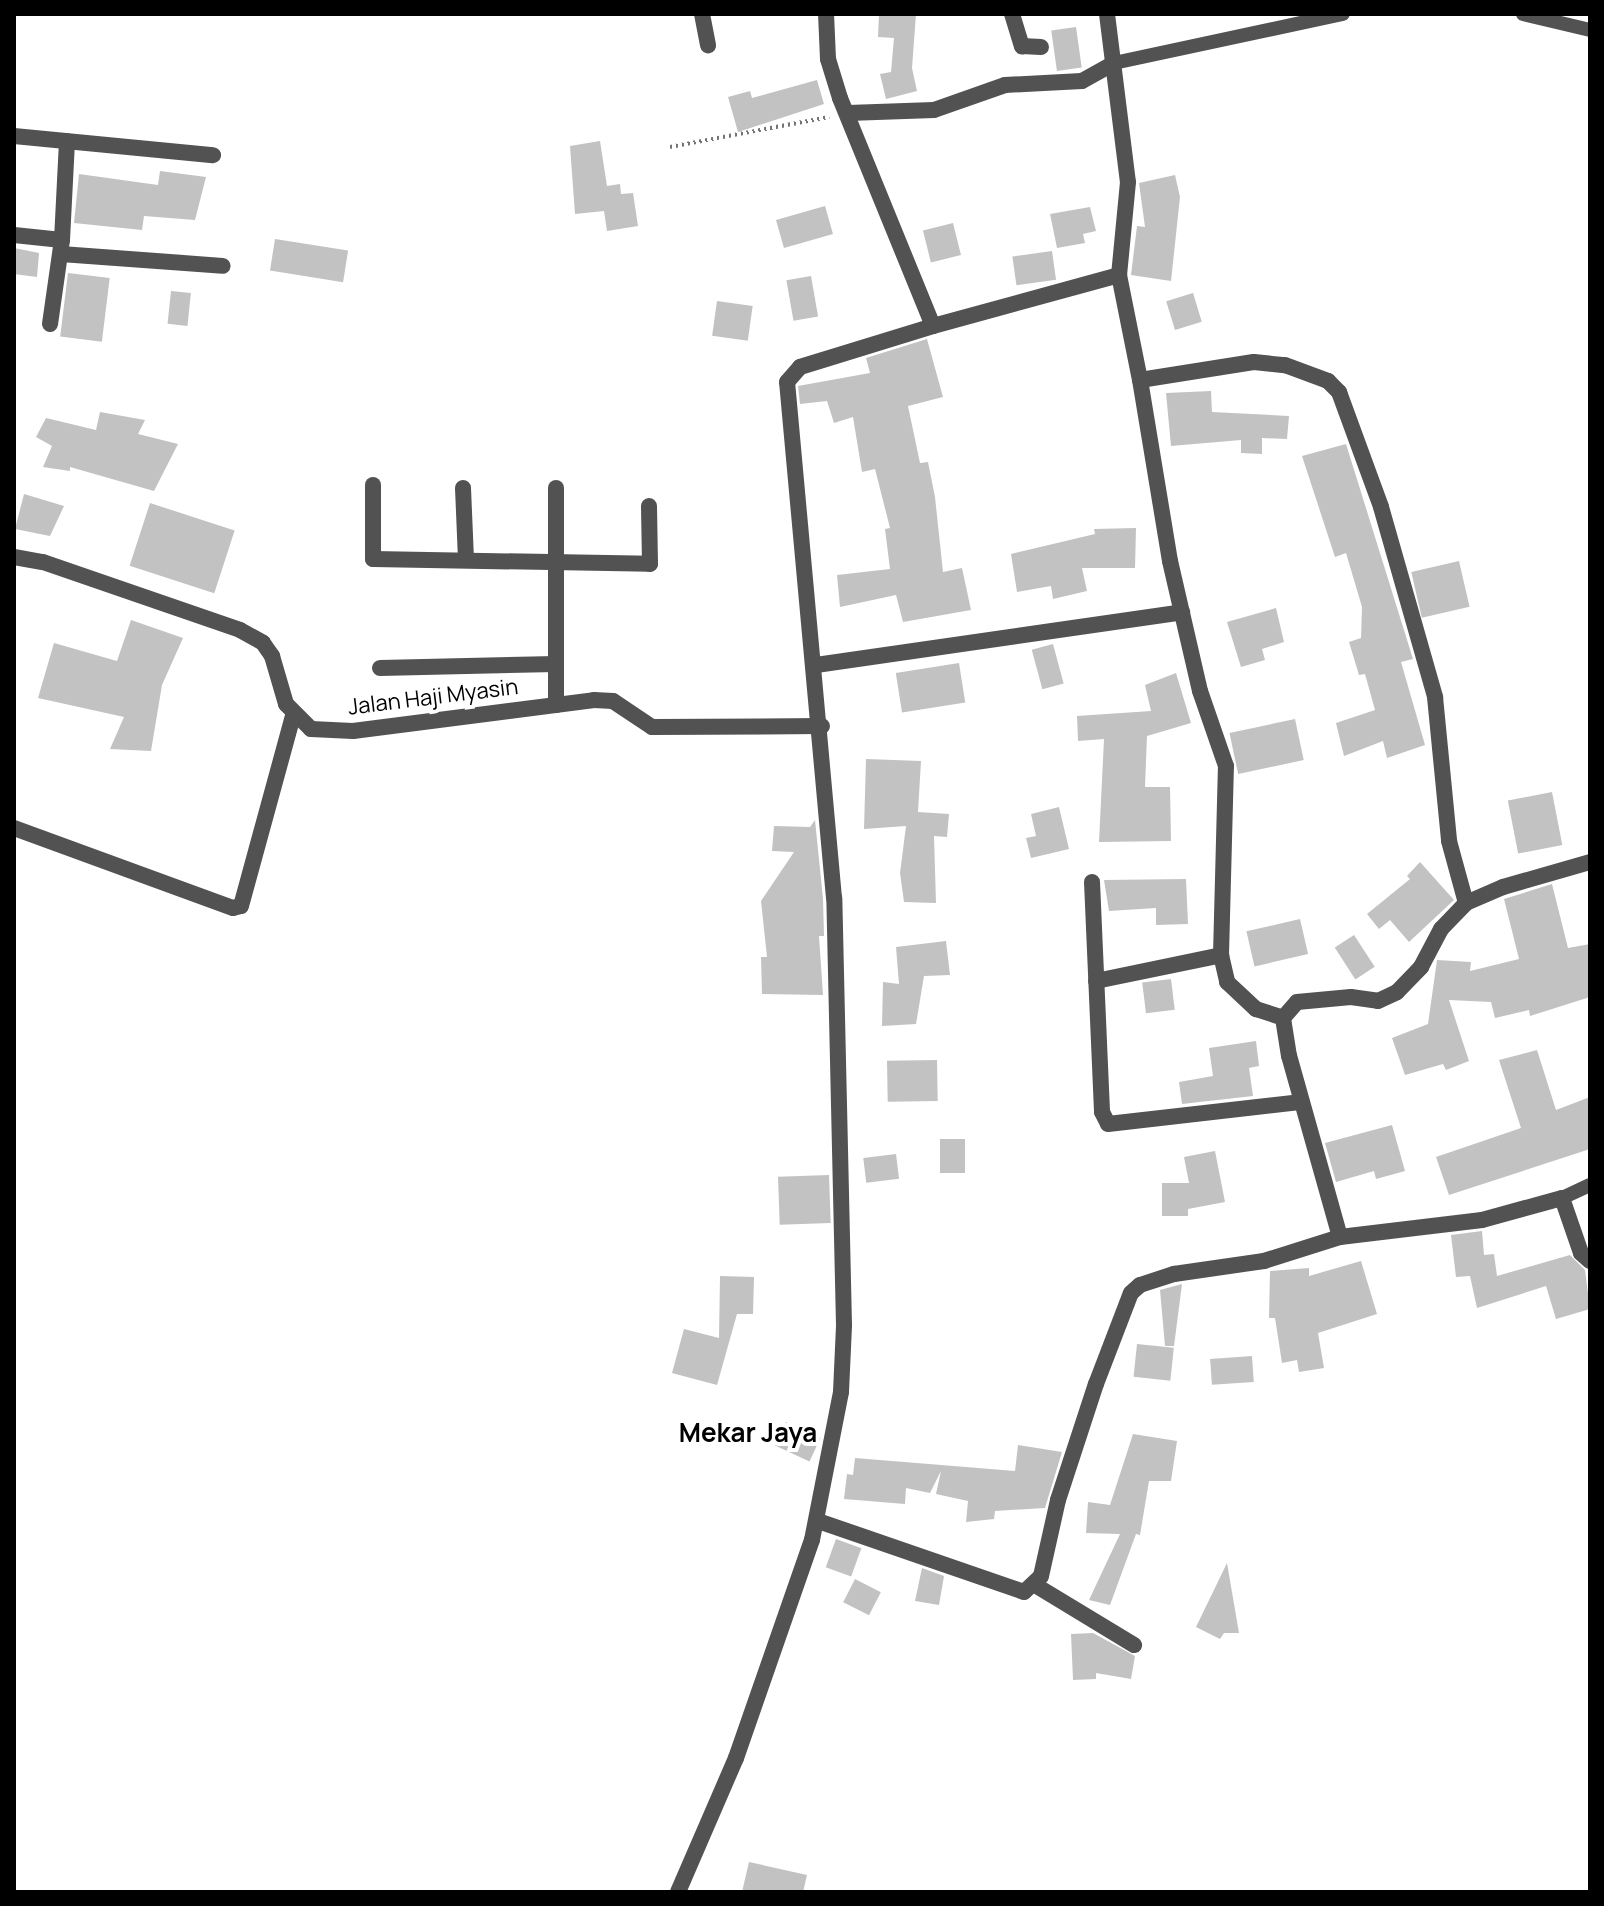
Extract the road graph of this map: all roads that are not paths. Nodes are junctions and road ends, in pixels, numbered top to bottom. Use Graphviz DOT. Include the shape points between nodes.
graph roads {
  1 [pos="702,14"];
  2 [pos="826,14"];
  3 [pos="1012,14"];
  4 [pos="1107,14"];
  5 [pos="1343,14"];
  6 [pos="1523,14"];
  7 [pos="1590,30"];
  8 [pos="708,45"];
  9 [pos="1041,47"];
  10 [pos="1114,63"];
  11 [pos="848,113"];
  12 [pos="14,136"];
  13 [pos="67,141"];
  14 [pos="213,155"];
  15 [pos="14,235"];
  16 [pos="61,247"];
  17 [pos="223,266"];
  18 [pos="1119,275"];
  19 [pos="50,324"];
  20 [pos="933,326"];
  21 [pos="1140,380"];
  22 [pos="373,485"];
  23 [pos="463,488"];
  24 [pos="556,488"];
  25 [pos="649,506"];
  26 [pos="14,557"];
  27 [pos="466,560"];
  28 [pos="556,562"];
  29 [pos="1182,612"];
  30 [pos="556,664"];
  31 [pos="816,665"];
  32 [pos="380,668"];
  33 [pos="556,705"];
  34 [pos="293,716"];
  35 [pos="822,726"];
  36 [pos="14,828"];
  37 [pos="1590,862"];
  38 [pos="1092,882"];
  39 [pos="1466,903"];
  40 [pos="1221,955"];
  41 [pos="1096,981"];
  42 [pos="1283,1018"];
  43 [pos="1302,1102"];
  44 [pos="1590,1185"];
  45 [pos="1562,1198"];
  46 [pos="1340,1237"];
  47 [pos="1590,1261"];
  48 [pos="818,1521"];
  49 [pos="1035,1585"];
  50 [pos="1134,1645"];
  51 [pos="678,1892"];
  1 -- 8 [label="street"];
  2 -- 11 [label="street" via="828,59"];
  3 -- 9 [label="street" via="1022,46"];
  4 -- 10 [label="street"];
  5 -- 10 [label="lane"];
  6 -- 7 [label="lane"];
  10 -- 11 [label="street" via="1082,81 1005,85 934,110"];
  10 -- 18 [label="street" via="1128,182"];
  11 -- 20 [label="street"];
  12 -- 13 [label="street"];
  13 -- 14 [label="street"];
  13 -- 16 [label="street"];
  15 -- 16 [label="street"];
  16 -- 17 [label="street"];
  16 -- 19 [label="street"];
  18 -- 20 [label="street"];
  18 -- 21 [label="street"];
  20 -- 31 [label="street" via="800,367 787,382"];
  21 -- 29 [label="street"];
  21 -- 39 [label="street" via="1254,362 1285,365 1328,381 1339,392 1372,481 1435,697 1449,841"];
  22 -- 27 [label="street" via="373,559"];
  23 -- 27 [label="street"];
  24 -- 28 [label="street"];
  25 -- 28 [label="street" via="650,564"];
  26 -- 34 [label="street" via="43,562 251,636 272,656"];
  27 -- 28 [label="street"];
  28 -- 30 [label="street"];
  29 -- 31 [label="street"];
  29 -- 40 [label="street" via="1200,691 1226,766"];
  30 -- 32 [label="street"];
  30 -- 33 [label="street"];
  31 -- 35 [label="street"];
  33 -- 34 [label="street, Jalan Haji Myasin" via="353,731 311,729"];
  33 -- 35 [label="street, Jalan Haji Myasin" via="613,701 652,727"];
  34 -- 36 [label="street" via="241,906 233,908"];
  35 -- 48 [label="street" via="834,898 844,1325 841,1392"];
  37 -- 39 [label="street"];
  38 -- 41 [label="street"];
  39 -- 42 [label="street" via="1397,992 1378,1001 1351,997 1297,1002"];
  40 -- 41 [label="street"];
  40 -- 42 [label="street" via="1240,991"];
  41 -- 43 [label="street" via="1102,1112 1108,1124"];
  42 -- 43 [label="street"];
  43 -- 46 [label="street"];
  44 -- 45 [label="lane"];
  45 -- 46 [label="street" via="1482,1220"];
  45 -- 47 [label="street" via="1581,1253"];
  46 -- 49 [label="street" via="1264,1261 1151,1280 1131,1293 1058,1500"];
  48 -- 49 [label="street" via="1024,1592"];
  48 -- 51 [label="street" via="736,1758"];
  49 -- 50 [label="street"];
}
